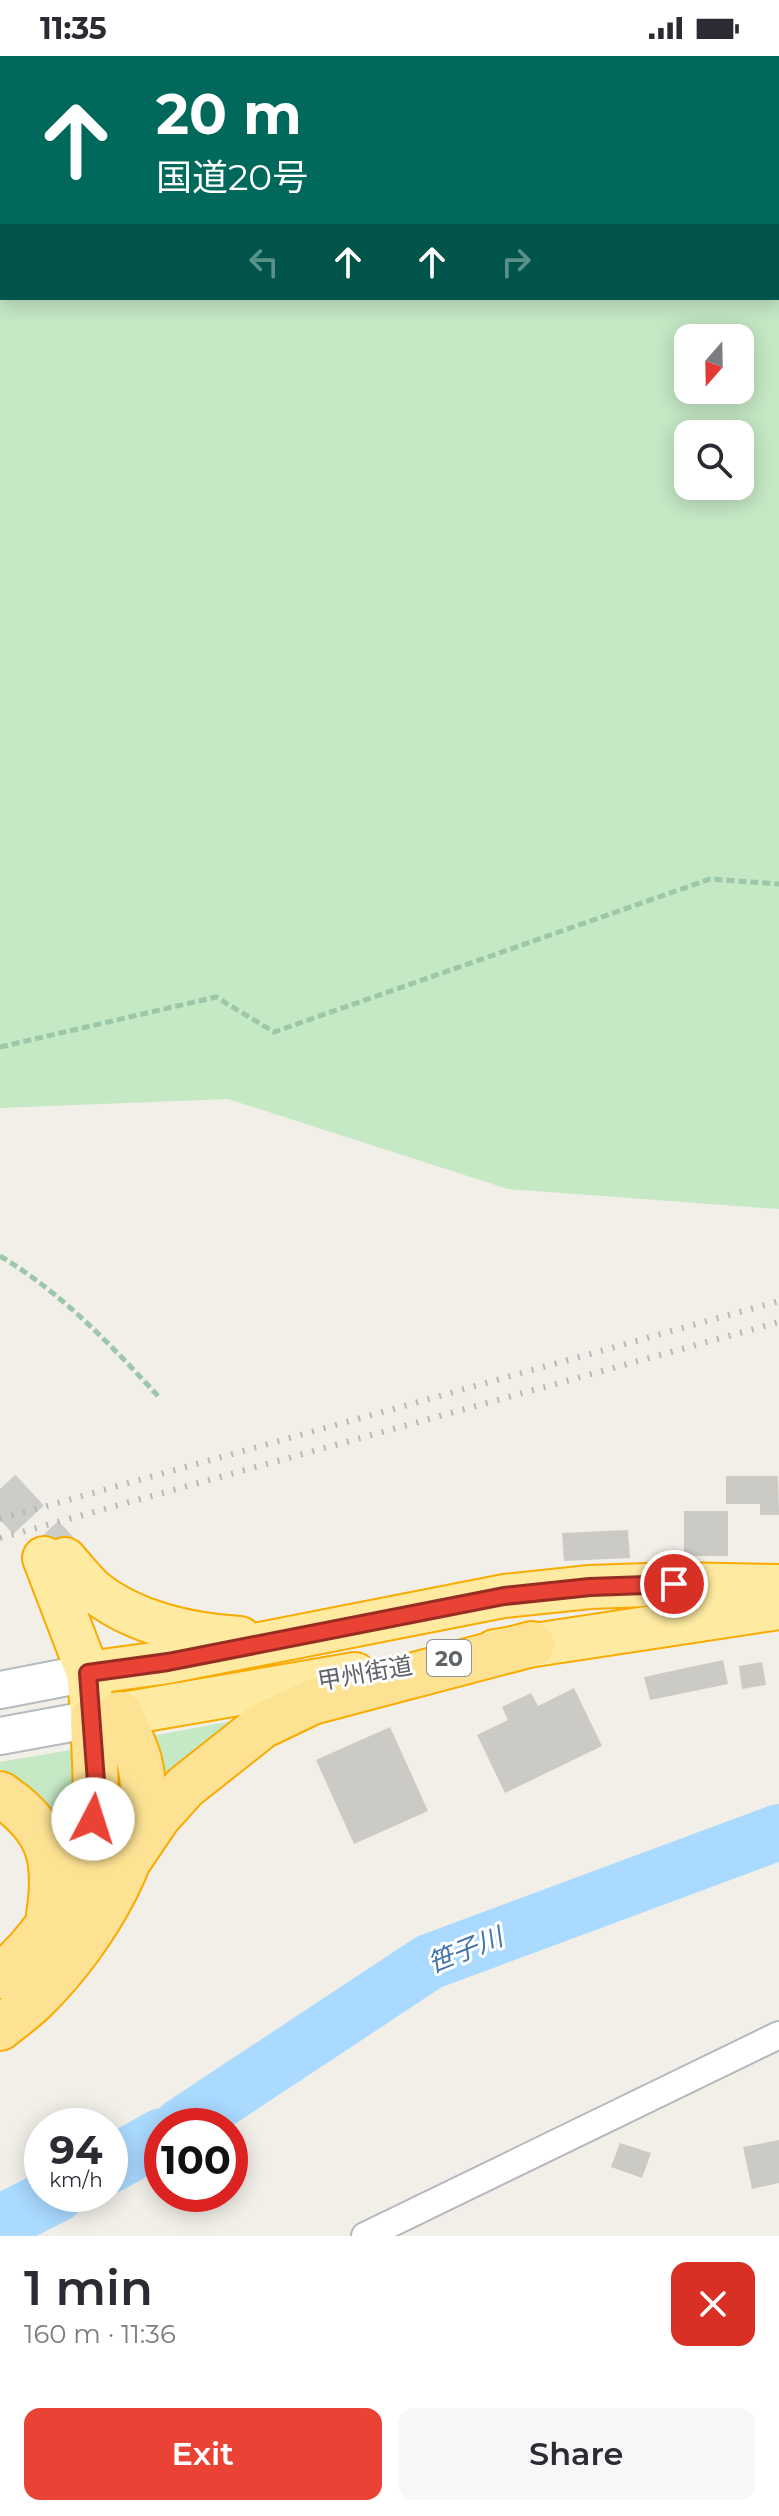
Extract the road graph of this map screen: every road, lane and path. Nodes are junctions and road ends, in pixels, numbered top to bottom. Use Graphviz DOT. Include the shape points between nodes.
graph roads {
  1 [pos="779,884"];
  2 [pos="0,1047"];
  3 [pos="0,1256"];
  4 [pos="158,1396"];
  5 [pos="779,1586"];
  6 [pos="779,1608"];
  7 [pos="280,1640"];
  8 [pos="532,1644"];
  9 [pos="88,1673"];
  10 [pos="0,1690"];
  11 [pos="106,1716"];
  12 [pos="0,1736"];
  13 [pos="0,1794"];
  14 [pos="131,1857"];
  15 [pos="47,1926"];
  16 [pos="0,1976"];
  17 [pos="0,2028"];
  18 [pos="779,2035"];
  19 [pos="365,2236"];
  1 -- 2 [label="path" via="710,879 274,1032 216,997"];
  3 -- 4 [label="path" via="95,1328"];
  5 -- 7 [label="highway, 甲州街道 / 20" via="646,1585 518,1594"];
  6 -- 8 [label="highway, 甲州街道 / 20"];
  7 -- 9 [label="highway, 甲州街道 / 20"];
  7 -- 9 [label="highway" via="217,1636 155,1624 94,1591 54,1559"];
  8 -- 11 [label="highway, 甲州街道 / 20"];
  8 -- 14 [label="highway" via="312,1702 269,1723 185,1787"];
  9 -- 10 [label="main road, 甲州街道"];
  9 -- 11 [label="highway"];
  11 -- 12 [label="main road, 甲州街道"];
  11 -- 14 [label="highway" via="139,1761 142,1796"];
  11 -- 15 [label="highway" via="93,1819 70,1887"];
  13 -- 15 [label="highway" via="25,1811 42,1834 53,1891"];
  14 -- 17 [label="highway" via="73,1957 37,1998"];
  15 -- 16 [label="highway"];
  18 -- 19 [label="street"];
}
